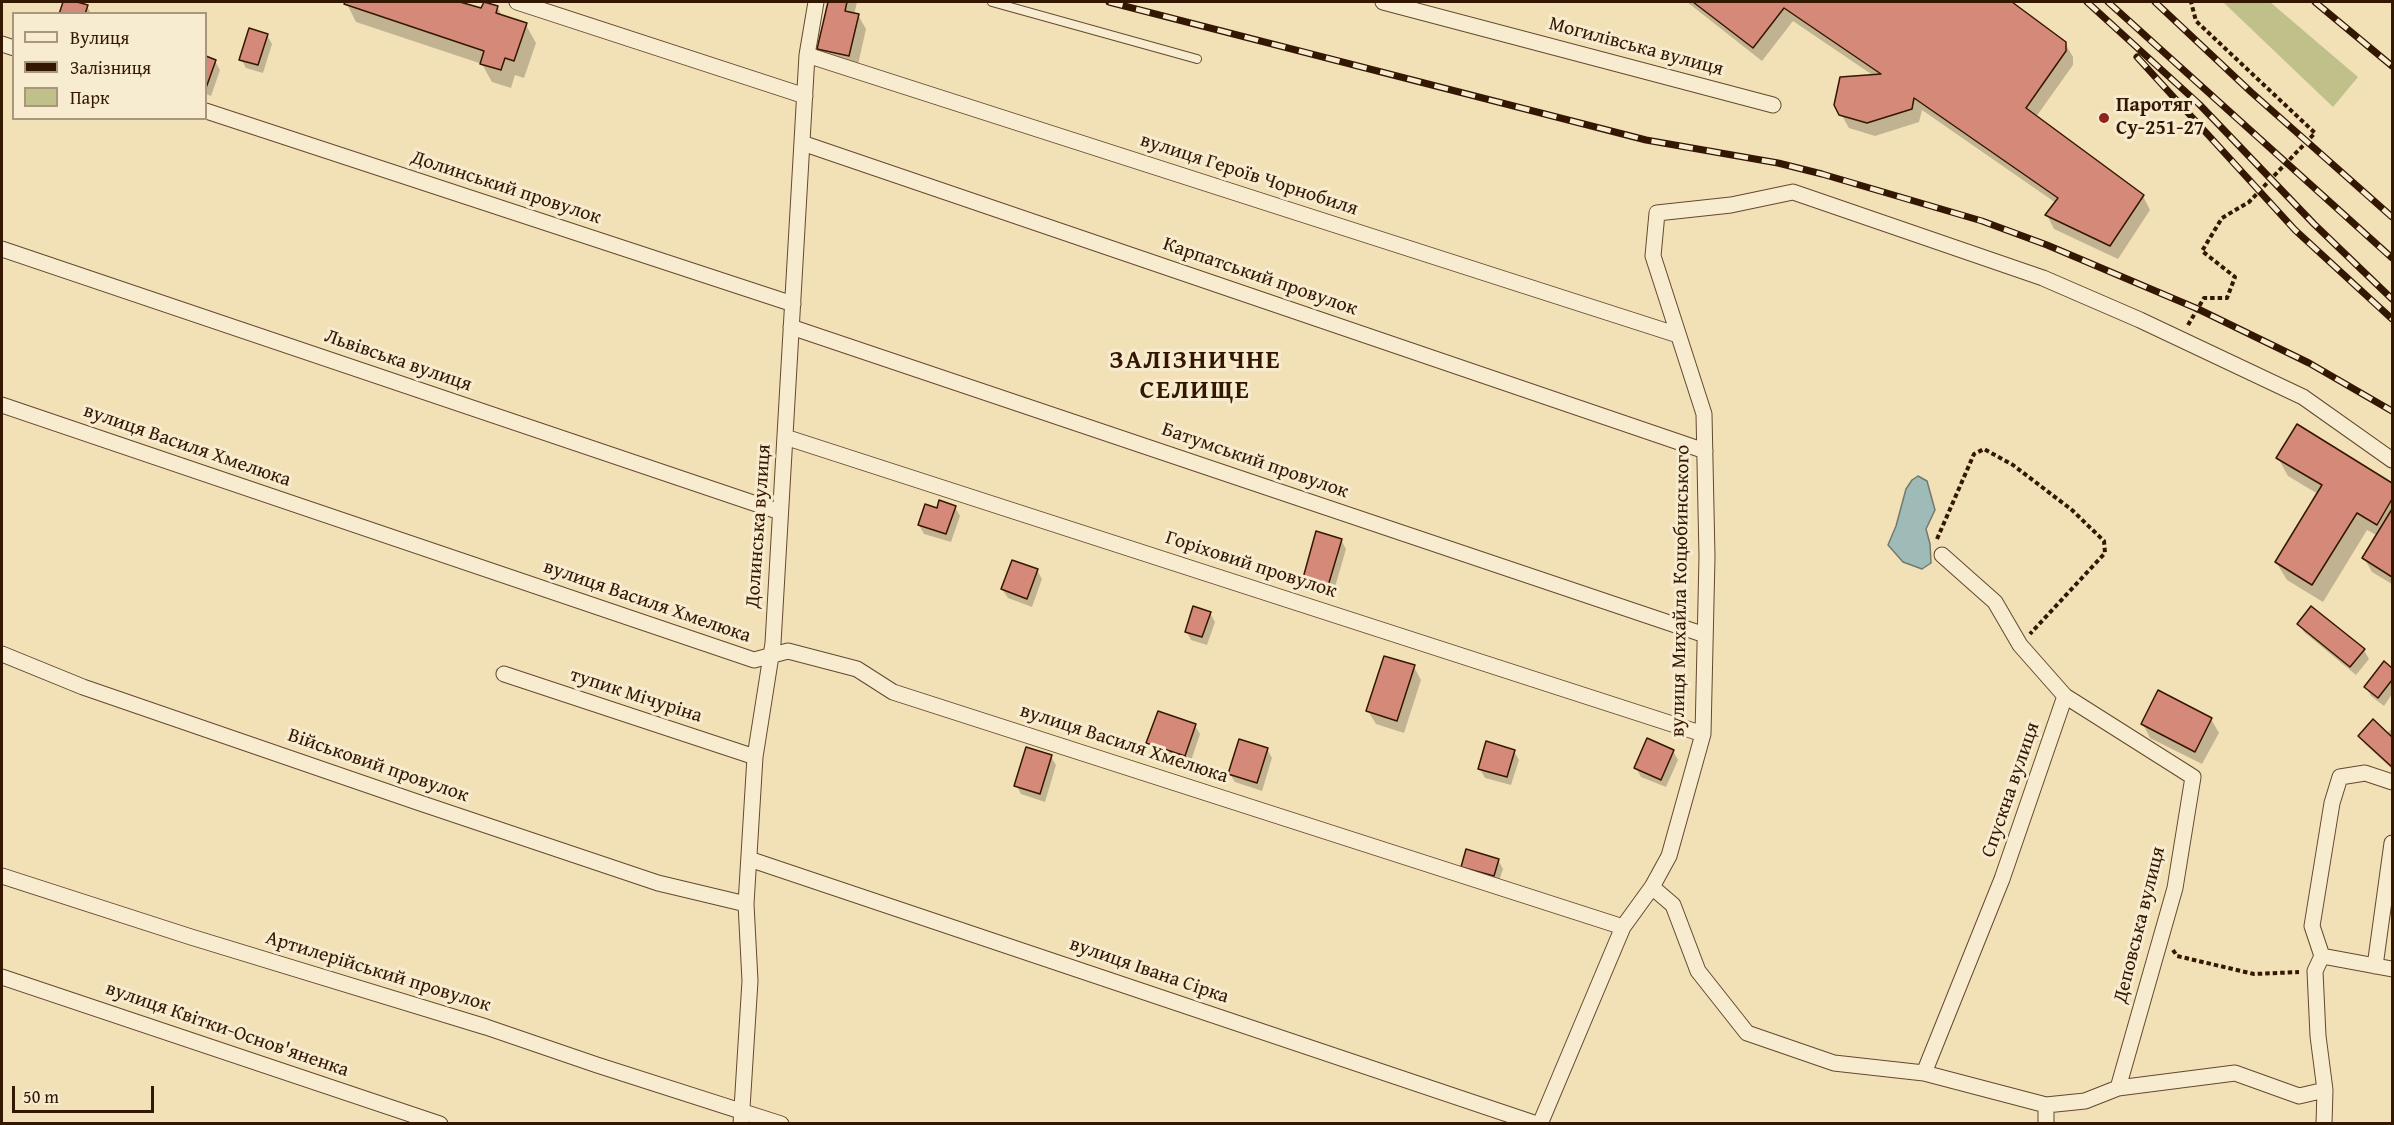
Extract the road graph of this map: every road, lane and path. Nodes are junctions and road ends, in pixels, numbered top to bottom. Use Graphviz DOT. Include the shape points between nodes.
graph roads {
  1 [pos="517,2"];
  2 [pos="816,2"];
  3 [pos="992,2"];
  4 [pos="1383,2"];
  5 [pos="2191,2"];
  6 [pos="807,55"];
  7 [pos="1197,59"];
  8 [pos="805,96"];
  9 [pos="1773,105"];
  10 [pos="207,111"];
  11 [pos="802,143"];
  12 [pos="2,249"];
  13 [pos="793,304"];
  14 [pos="791,327"];
  15 [pos="1678,335"];
  16 [pos="2181,339"];
  17 [pos="2,405"];
  18 [pos="785,437"];
  19 [pos="1705,451"];
  20 [pos="2392,460"];
  21 [pos="780,512"];
  22 [pos="1942,555"];
  23 [pos="1705,635"];
  24 [pos="2020,645"];
  25 [pos="2,654"];
  26 [pos="770,656"];
  27 [pos="504,675"];
  28 [pos="2065,696"];
  29 [pos="1703,734"];
  30 [pos="755,757"];
  31 [pos="2392,782"];
  32 [pos="2392,843"];
  33 [pos="749,859"];
  34 [pos="2,876"];
  35 [pos="1652,887"];
  36 [pos="746,904"];
  37 [pos="1623,927"];
  38 [pos="2162,935"];
  39 [pos="2322,956"];
  40 [pos="2375,966"];
  41 [pos="2392,969"];
  42 [pos="2315,971"];
  43 [pos="2,977"];
  44 [pos="1924,1073"];
  45 [pos="2118,1088"];
  46 [pos="2325,1090"];
  47 [pos="2046,1105"];
  48 [pos="742,1117"];
  49 [pos="440,1124"];
  50 [pos="781,1124"];
  51 [pos="1538,1124"];
  52 [pos="2046,1124"];
  53 [pos="2324,1124"];
  1 -- 8 [label="street"];
  2 -- 6 [label="street, Долинська вулиця"];
  3 -- 7 [label="lane"];
  4 -- 9 [label="street, Могилівська вулиця"];
  5 -- 16 [label="path" via="2196,21 2315,133 2249,202 2222,218 2202,251 2235,277 2227,298 2204,298"];
  6 -- 8 [label="street, Долинська вулиця"];
  6 -- 15 [label="street, вулиця Героїв Чорнобиля"];
  8 -- 11 [label="street, Долинська вулиця"];
  10 -- 13 [label="street, Долинський провулок"];
  11 -- 13 [label="street, Долинська вулиця"];
  11 -- 19 [label="street, Карпатський провулок"];
  12 -- 21 [label="street, Львівська вулиця"];
  13 -- 14 [label="street, Долинська вулиця"];
  14 -- 18 [label="street, Долинська вулиця"];
  14 -- 23 [label="street, Батумський провулок"];
  15 -- 16 [label="street, вулиця Михайла Коцюбинського" via="1653,256 1657,213 1731,205 1793,192 2043,278"];
  15 -- 19 [label="street, вулиця Михайла Коцюбинського" via="1704,414"];
  16 -- 20 [label="street" via="2302,397"];
  17 -- 26 [label="street, вулиця Василя Хмелюка" via="754,660"];
  18 -- 21 [label="street, Долинська вулиця"];
  18 -- 29 [label="street, Горіховий провулок"];
  19 -- 23 [label="street, вулиця Михайла Коцюбинського"];
  21 -- 26 [label="street, Долинська вулиця"];
  22 -- 24 [label="street" via="1995,602"];
  22 -- 24 [label="path" via="1937,538 1974,454 1984,448 2055,497 2104,541 2105,553"];
  23 -- 29 [label="street, вулиця Михайла Коцюбинського"];
  24 -- 28 [label="street"];
  25 -- 36 [label="street, Військовий провулок" via="83,687 428,806 658,883"];
  26 -- 30 [label="street, Долинська вулиця"];
  26 -- 37 [label="street, вулиця Василя Хмелюка" via="788,651 857,669 893,692"];
  27 -- 30 [label="street, тупик Мічуріна"];
  28 -- 38 [label="street, Деповська вулиця" via="2193,777 2175,888"];
  28 -- 44 [label="street, Спускна вулиця" via="2002,879"];
  29 -- 35 [label="street, вулиця Михайла Коцюбинського" via="1669,856"];
  30 -- 33 [label="street, Долинська вулиця"];
  31 -- 39 [label="street" via="2365,773 2340,777 2332,803 2312,926"];
  32 -- 40 [label="street"];
  33 -- 36 [label="street, Долинська вулиця"];
  33 -- 51 [label="street, вулиця Івана Сірка"];
  34 -- 48 [label="street, Артилерійський провулок" via="486,1027"];
  35 -- 37 [label="street, вулиця Михайла Коцюбинського"];
  35 -- 44 [label="street" via="1673,905 1698,971 1747,1033 1834,1063"];
  36 -- 48 [label="street, Долинська вулиця" via="750,981"];
  37 -- 51 [label="street, вулиця Михайла Коцюбинського"];
  38 -- 42 [label="path" via="2177,956 2254,974"];
  38 -- 45 [label="street, Деповська вулиця"];
  39 -- 40 [label="street"];
  39 -- 42 [label="street"];
  40 -- 41 [label="street"];
  42 -- 46 [label="street"];
  43 -- 49 [label="street, вулиця Квітки-Основ'яненка"];
  44 -- 47 [label="street"];
  45 -- 46 [label="street" via="2235,1073 2299,1096"];
  45 -- 47 [label="street" via="2085,1101"];
  46 -- 53 [label="street"];
  47 -- 52 [label="street"];
  48 -- 50 [label="street, Артилерійський провулок"];
}
